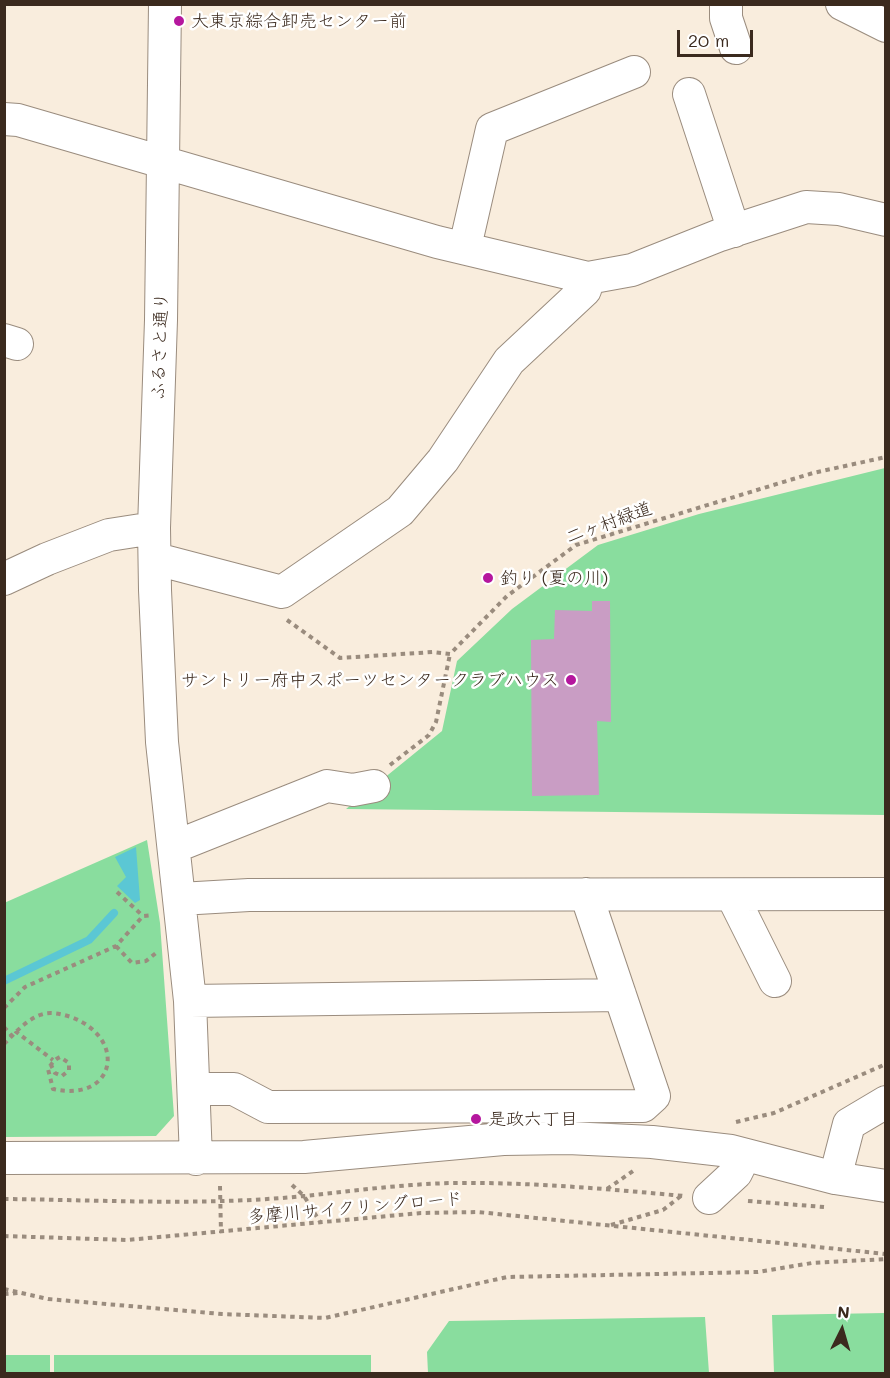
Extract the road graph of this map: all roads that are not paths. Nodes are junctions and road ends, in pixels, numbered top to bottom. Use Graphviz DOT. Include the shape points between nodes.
graph roads {
  1 [pos="165,4"];
  2 [pos="726,4"];
  3 [pos="842,4"];
  4 [pos="885,26"];
  5 [pos="736,48"];
  6 [pos="634,72"];
  7 [pos="688,94"];
  8 [pos="4,119"];
  9 [pos="163,164"];
  10 [pos="885,220"];
  11 [pos="734,231"];
  12 [pos="465,247"];
  13 [pos="588,278"];
  14 [pos="154,528"];
  15 [pos="156,559"];
  16 [pos="4,579"];
  17 [pos="374,786"];
  18 [pos="174,847"];
  19 [pos="586,894"];
  20 [pos="885,894"];
  21 [pos="732,895"];
  22 [pos="182,915"];
  23 [pos="775,981"];
  24 [pos="620,995"];
  25 [pos="190,1001"];
  26 [pos="194,1089"];
  27 [pos="885,1102"];
  28 [pos="745,1155"];
  29 [pos="4,1158"];
  30 [pos="196,1160"];
  31 [pos="835,1178"];
  32 [pos="885,1186"];
  33 [pos="695,1197"];
  1 -- 9 [label="street, ふるさと通り"];
  2 -- 5 [label="street" via="726,18"];
  3 -- 4 [label="street"];
  6 -- 12 [label="street" via="608,94 492,129"];
  7 -- 11 [label="street"];
  8 -- 9 [label="street"];
  9 -- 12 [label="street"];
  9 -- 14 [label="street, ふるさと通り"];
  10 -- 11 [label="street" via="839,209 807,207"];
  11 -- 13 [label="street" via="632,270"];
  12 -- 13 [label="street"];
  13 -- 15 [label="street" via="585,290 509,362 443,460 400,511 282,592"];
  14 -- 15 [label="street, ふるさと通り"];
  14 -- 16 [label="street" via="110,535"];
  15 -- 18 [label="street, ふるさと通り" via="162,742"];
  17 -- 18 [label="street" via="353,790 327,786"];
  18 -- 22 [label="street, ふるさと通り"];
  19 -- 21 [label="street"];
  19 -- 22 [label="street" via="249,895"];
  19 -- 24 [label="street"];
  20 -- 21 [label="street"];
  21 -- 23 [label="street"];
  22 -- 25 [label="street, ふるさと通り"];
  24 -- 25 [label="street"];
  24 -- 26 [label="street" via="654,1096 643,1106 268,1107 234,1089"];
  25 -- 26 [label="street, ふるさと通り"];
  26 -- 30 [label="street, ふるさと通り"];
  27 -- 31 [label="street" via="849,1124"];
  28 -- 30 [label="street" via="664,1143 568,1138 304,1157"];
  28 -- 31 [label="street"];
  28 -- 33 [label="street" via="736,1173"];
  29 -- 30 [label="street"];
  31 -- 32 [label="street"];
}
